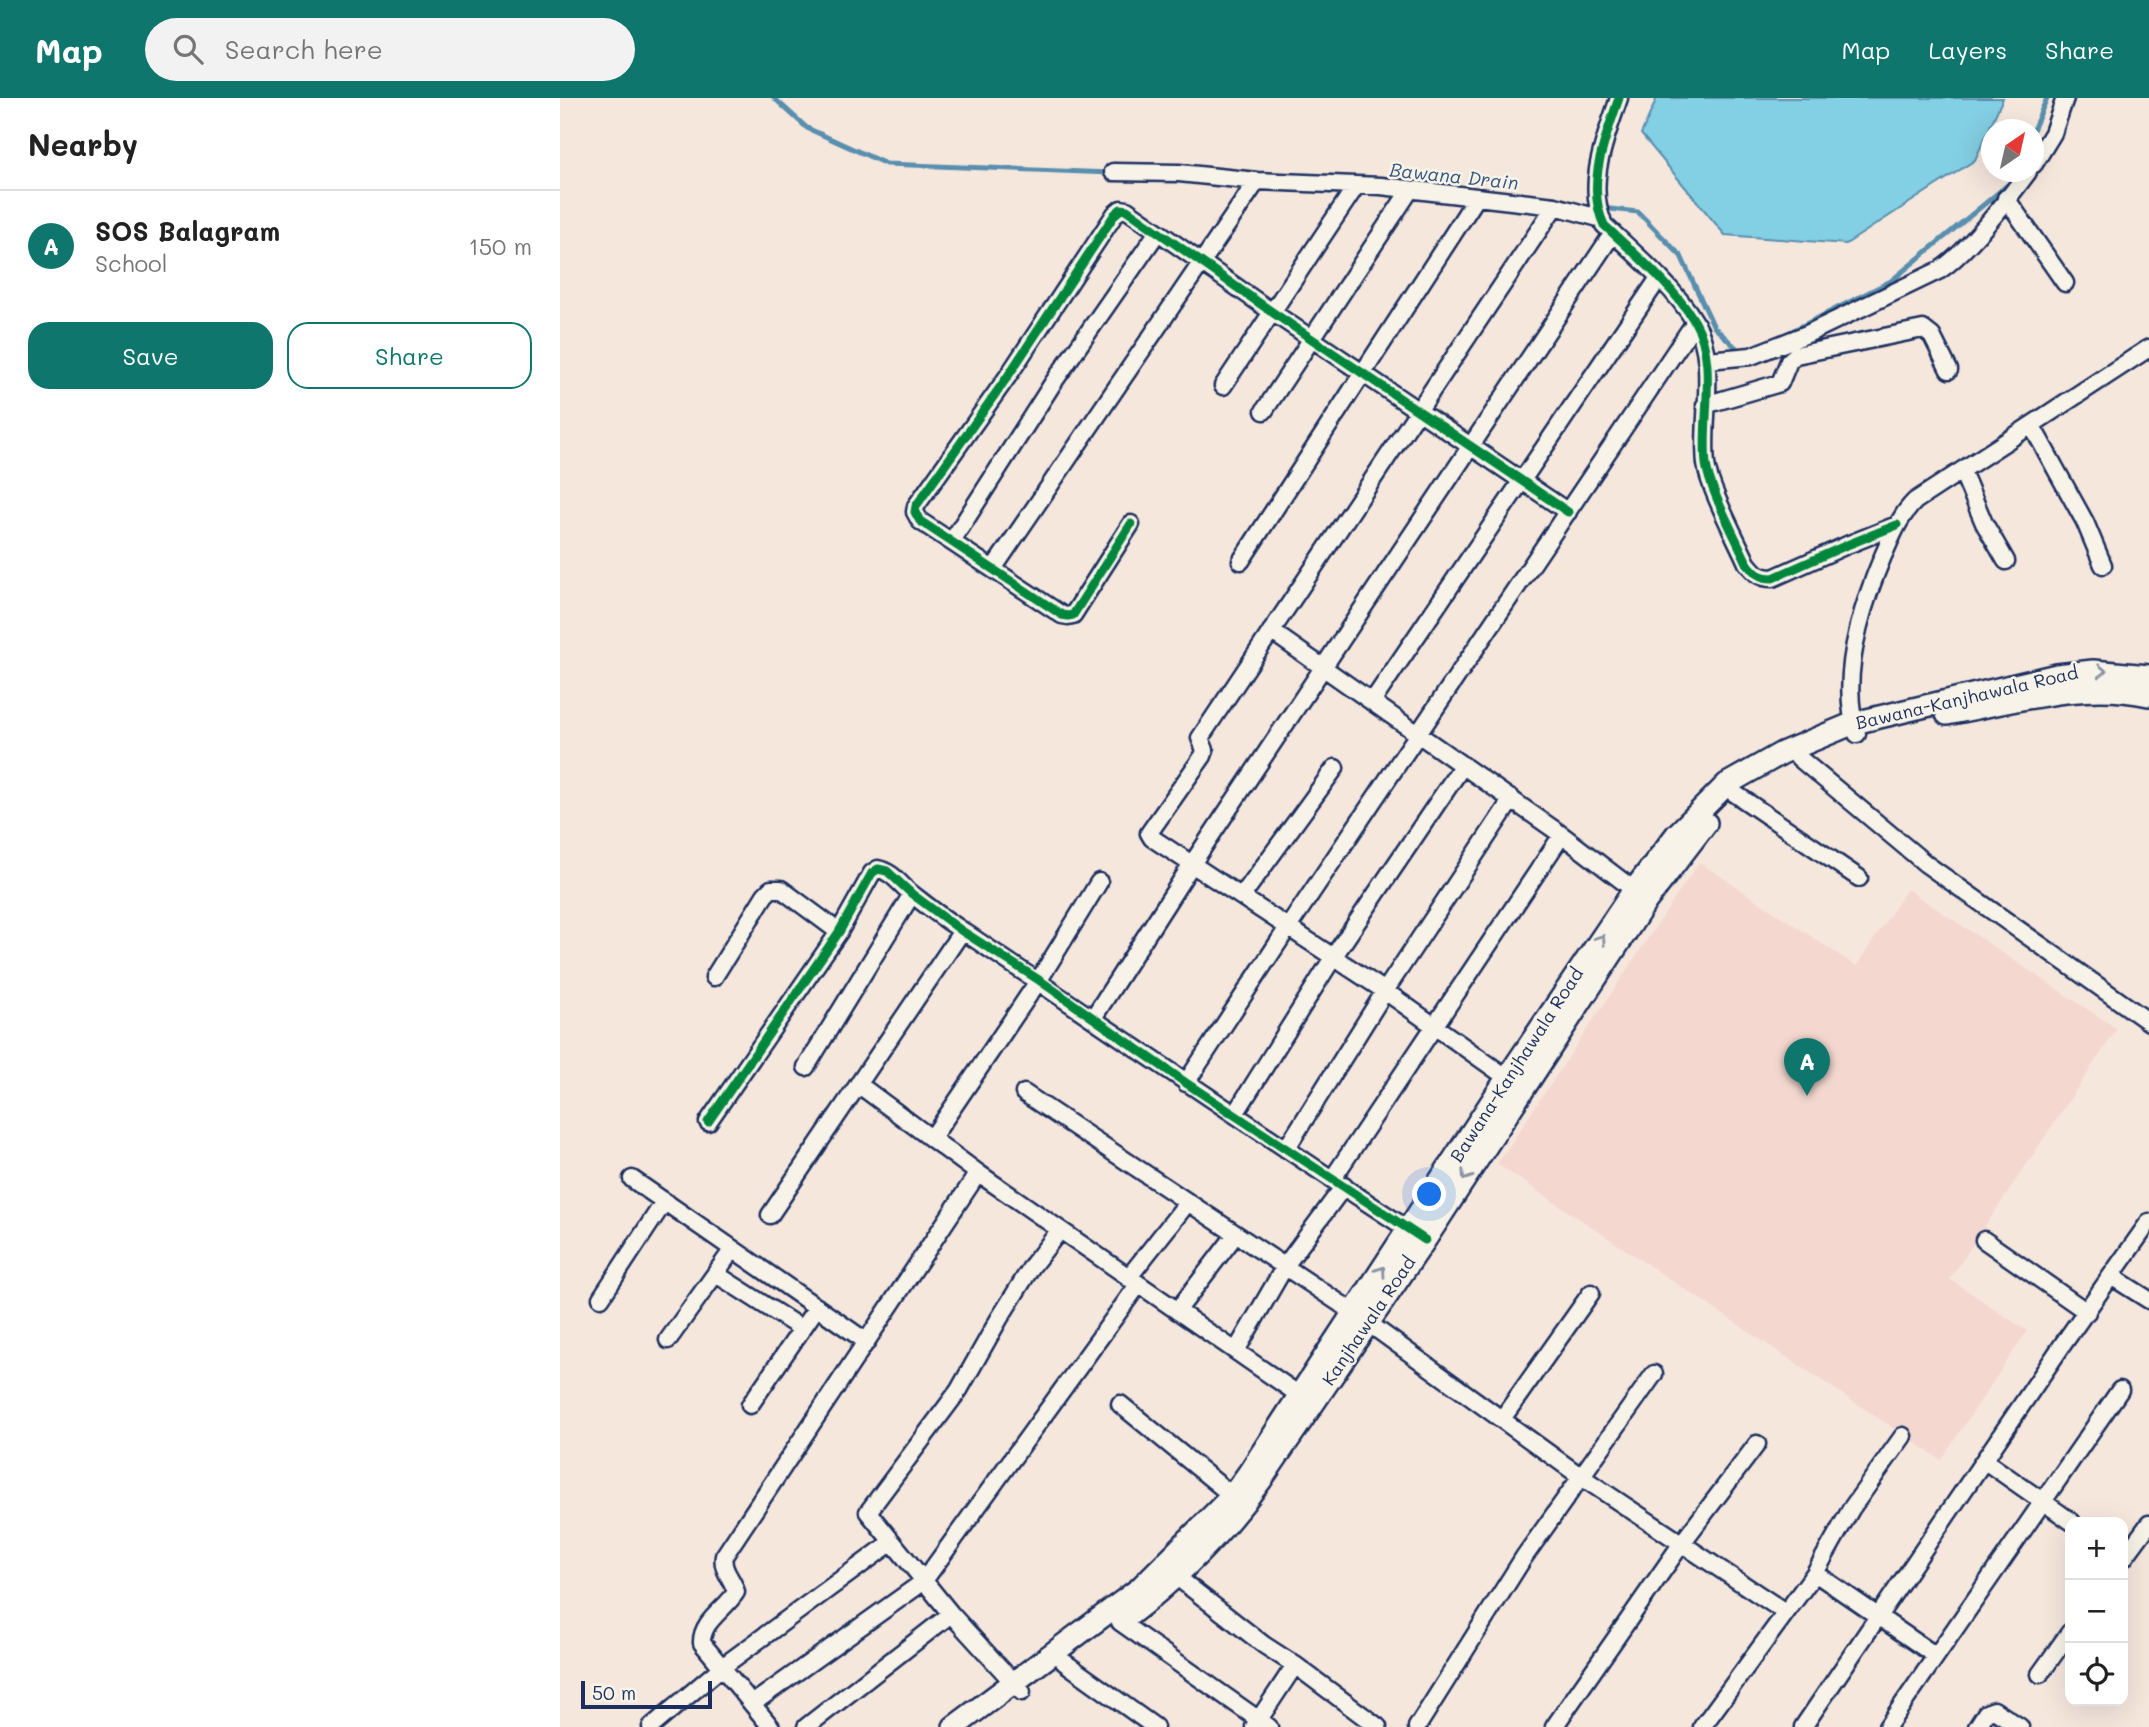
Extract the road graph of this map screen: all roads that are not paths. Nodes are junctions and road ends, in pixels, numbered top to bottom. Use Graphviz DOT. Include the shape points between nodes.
graph roads {
  1 [pos="1619,98"];
  2 [pos="2066,98"];
  3 [pos="2044,148"];
  4 [pos="1114,172"];
  5 [pos="1257,181"];
  6 [pos="2020,182"];
  7 [pos="1356,186"];
  8 [pos="1410,190"];
  9 [pos="1477,197"];
  10 [pos="2007,198"];
  11 [pos="1555,206"];
  12 [pos="1601,216"];
  13 [pos="1157,233"];
  14 [pos="1613,233"];
  15 [pos="1201,263"];
  16 [pos="1659,278"];
  17 [pos="2065,283"];
  18 [pos="1272,313"];
  19 [pos="1695,322"];
  20 [pos="1312,339"];
  21 [pos="2149,348"];
  22 [pos="1708,360"];
  23 [pos="1949,370"];
  24 [pos="1362,373"];
  25 [pos="1223,386"];
  26 [pos="1705,405"];
  27 [pos="1418,410"];
  28 [pos="1264,411"];
  29 [pos="2032,426"];
  30 [pos="1471,446"];
  31 [pos="1962,471"];
  32 [pos="1521,480"];
  33 [pos="1568,512"];
  34 [pos="1131,524"];
  35 [pos="1896,525"];
  36 [pos="952,541"];
  37 [pos="1241,561"];
  38 [pos="2006,561"];
  39 [pos="2102,565"];
  40 [pos="993,569"];
  41 [pos="1271,631"];
  42 [pos="1323,668"];
  43 [pos="2149,676"];
  44 [pos="2149,695"];
  45 [pos="1372,702"];
  46 [pos="1856,728"];
  47 [pos="1418,735"];
  48 [pos="1795,753"];
  49 [pos="1463,765"];
  50 [pos="1335,768"];
  51 [pos="1731,788"];
  52 [pos="1512,799"];
  53 [pos="1562,835"];
  54 [pos="1192,864"];
  55 [pos="1859,878"];
  56 [pos="1099,882"];
  57 [pos="912,894"];
  58 [pos="1640,895"];
  59 [pos="1242,896"];
  60 [pos="1289,926"];
  61 [pos="962,931"];
  62 [pos="839,932"];
  63 [pos="1334,956"];
  64 [pos="714,977"];
  65 [pos="1039,981"];
  66 [pos="1385,991"];
  67 [pos="1093,1018"];
  68 [pos="2149,1022"];
  69 [pos="1434,1026"];
  70 [pos="806,1067"];
  71 [pos="1186,1083"];
  72 [pos="1515,1083"];
  73 [pos="858,1084"];
  74 [pos="1024,1093"];
  75 [pos="1235,1114"];
  76 [pos="708,1122"];
  77 [pos="932,1138"];
  78 [pos="1286,1149"];
  79 [pos="978,1173"];
  80 [pos="632,1179"];
  81 [pos="1338,1182"];
  82 [pos="664,1202"];
  83 [pos="1188,1202"];
  84 [pos="770,1215"];
  85 [pos="2149,1222"];
  86 [pos="1060,1230"];
  87 [pos="1236,1234"];
  88 [pos="1417,1235"];
  89 [pos="1984,1240"];
  90 [pos="733,1249"];
  91 [pos="1285,1266"];
  92 [pos="716,1273"];
  93 [pos="2111,1276"];
  94 [pos="1133,1281"];
  95 [pos="1591,1293"];
  96 [pos="601,1298"];
  97 [pos="2149,1300"];
  98 [pos="817,1307"];
  99 [pos="1177,1311"];
  100 [pos="2087,1312"];
  101 [pos="1361,1317"];
  102 [pos="802,1329"];
  103 [pos="668,1340"];
  104 [pos="867,1342"];
  105 [pos="1236,1352"];
  106 [pos="1654,1374"];
  107 [pos="2120,1391"];
  108 [pos="1306,1400"];
  109 [pos="1120,1404"];
  110 [pos="750,1405"];
  111 [pos="1502,1419"];
  112 [pos="1903,1436"];
  113 [pos="1757,1444"];
  114 [pos="1985,1461"];
  115 [pos="1580,1476"];
  116 [pos="1237,1500"];
  117 [pos="2042,1502"];
  118 [pos="2065,1517"];
  119 [pos="2148,1527"];
  120 [pos="892,1542"];
  121 [pos="1682,1543"];
  122 [pos="2128,1553"];
  123 [pos="1170,1571"];
  124 [pos="1815,1573"];
  125 [pos="923,1582"];
  126 [pos="1785,1612"];
  127 [pos="951,1614"];
  128 [pos="1879,1617"];
  129 [pos="1120,1622"];
  130 [pos="2065,1639"];
  131 [pos="1936,1656"];
  132 [pos="1064,1662"];
  133 [pos="1295,1665"];
  134 [pos="722,1667"];
  135 [pos="2040,1674"];
  136 [pos="1018,1687"];
  137 [pos="752,1704"];
  138 [pos="1260,1725"];
  139 [pos="650,1727"];
  140 [pos="771,1727"];
  141 [pos="806,1727"];
  142 [pos="954,1727"];
  143 [pos="975,1727"];
  144 [pos="1155,1727"];
  145 [pos="1378,1727"];
  146 [pos="1417,1727"];
  147 [pos="1554,1727"];
  148 [pos="1702,1727"];
  149 [pos="1803,1727"];
  150 [pos="1887,1727"];
  151 [pos="1977,1727"];
  152 [pos="2020,1727"];
  1 -- 12 [label="street" via="1597,175"];
  2 -- 3 [label="street"];
  4 -- 5 [label="street"];
  5 -- 7 [label="street"];
  5 -- 15 [label="street"];
  6 -- 10 [label="street"];
  7 -- 8 [label="street"];
  7 -- 18 [label="street"];
  8 -- 9 [label="street"];
  8 -- 20 [label="street"];
  9 -- 11 [label="street"];
  9 -- 24 [label="street"];
  10 -- 17 [label="street"];
  10 -- 22 [label="street" via="1940,270 1751,356"];
  11 -- 12 [label="street"];
  11 -- 27 [label="street"];
  12 -- 14 [label="street"];
  13 -- 15 [label="street"];
  13 -- 36 [label="street"];
  13 -- 36 [label="street" via="1127,210 1115,214 916,506 920,521"];
  14 -- 16 [label="street"];
  14 -- 30 [label="street"];
  15 -- 18 [label="street"];
  15 -- 40 [label="street"];
  16 -- 19 [label="street"];
  16 -- 32 [label="street"];
  18 -- 20 [label="street"];
  18 -- 25 [label="street"];
  19 -- 22 [label="street"];
  19 -- 33 [label="street"];
  20 -- 24 [label="street"];
  20 -- 28 [label="street"];
  21 -- 29 [label="street"];
  22 -- 26 [label="street"];
  23 -- 26 [label="street" via="1923,329 1796,355 1780,383"];
  24 -- 27 [label="street"];
  24 -- 37 [label="street"];
  26 -- 35 [label="street" via="1706,467 1755,574 1773,578"];
  27 -- 30 [label="street"];
  27 -- 41 [label="street"];
  29 -- 31 [label="street"];
  29 -- 39 [label="street" via="2085,522"];
  30 -- 32 [label="street"];
  30 -- 42 [label="street"];
  31 -- 35 [label="street" via="1916,501"];
  31 -- 38 [label="street"];
  32 -- 33 [label="street"];
  32 -- 45 [label="street"];
  33 -- 47 [label="street"];
  34 -- 40 [label="street" via="1068,617"];
  35 -- 46 [label="street" via="1866,596 1856,642 1852,692"];
  36 -- 40 [label="street"];
  41 -- 42 [label="street"];
  41 -- 54 [label="street" via="1200,738 1203,757 1149,833"];
  42 -- 45 [label="street"];
  42 -- 54 [label="street"];
  46 -- 43 [label="main road, Bawana-Kanjhawala Road, one-way" via="2057,675 2093,671"];
  44 -- 46 [label="main road" via="2096,689 2060,693"];
  45 -- 47 [label="street"];
  46 -- 48 [label="main road, Bawana-Kanjhawala Road"];
  47 -- 49 [label="street"];
  47 -- 60 [label="street"];
  48 -- 51 [label="main road, Bawana-Kanjhawala Road"];
  48 -- 68 [label="street" via="1926,864"];
  49 -- 52 [label="street"];
  49 -- 63 [label="street"];
  50 -- 59 [label="street"];
  51 -- 55 [label="street"];
  51 -- 58 [label="main road, Bawana-Kanjhawala Road" via="1676,835"];
  52 -- 53 [label="street"];
  52 -- 66 [label="street"];
  53 -- 58 [label="street"];
  53 -- 69 [label="street"];
  54 -- 59 [label="street"];
  54 -- 67 [label="street"];
  56 -- 65 [label="street"];
  57 -- 61 [label="street"];
  57 -- 62 [label="street" via="887,871 878,869"];
  57 -- 70 [label="street"];
  58 -- 72 [label="main road, Bawana-Kanjhawala Road"];
  59 -- 60 [label="street"];
  60 -- 63 [label="street"];
  60 -- 71 [label="street"];
  61 -- 65 [label="street"];
  61 -- 73 [label="street"];
  62 -- 64 [label="street" via="781,890 771,889"];
  62 -- 76 [label="street"];
  63 -- 66 [label="street"];
  63 -- 75 [label="street"];
  65 -- 67 [label="street"];
  65 -- 77 [label="street"];
  66 -- 69 [label="street"];
  66 -- 78 [label="street"];
  67 -- 71 [label="street"];
  69 -- 72 [label="street"];
  69 -- 81 [label="street"];
  71 -- 75 [label="street"];
  72 -- 88 [label="main road, Bawana-Kanjhawala Road"];
  73 -- 77 [label="street"];
  73 -- 84 [label="street"];
  74 -- 83 [label="street"];
  75 -- 78 [label="street"];
  77 -- 79 [label="street"];
  78 -- 81 [label="street"];
  79 -- 86 [label="street"];
  79 -- 104 [label="street"];
  80 -- 82 [label="street"];
  81 -- 88 [label="street"];
  81 -- 91 [label="street"];
  82 -- 90 [label="street"];
  82 -- 96 [label="street"];
  83 -- 87 [label="street"];
  83 -- 94 [label="street"];
  85 -- 93 [label="street"];
  86 -- 94 [label="street"];
  86 -- 120 [label="street" via="1005,1308 959,1390 870,1509 870,1517"];
  87 -- 91 [label="street"];
  87 -- 99 [label="street"];
  88 -- 101 [label="main road, Bawana-Kanjhawala Road"];
  89 -- 100 [label="street"];
  90 -- 92 [label="street"];
  90 -- 98 [label="street"];
  91 -- 101 [label="street"];
  91 -- 105 [label="street"];
  92 -- 102 [label="street"];
  92 -- 103 [label="street"];
  93 -- 97 [label="street"];
  93 -- 100 [label="street"];
  94 -- 99 [label="street"];
  94 -- 125 [label="street"];
  95 -- 111 [label="street"];
  98 -- 102 [label="street"];
  98 -- 104 [label="street"];
  99 -- 105 [label="street"];
  100 -- 114 [label="street"];
  101 -- 108 [label="main road, Bawana-Kanjhawala Road"];
  101 -- 111 [label="street"];
  102 -- 110 [label="street"];
  104 -- 134 [label="street" via="724,1556 724,1568 736,1592 702,1635 702,1643"];
  105 -- 108 [label="street"];
  106 -- 115 [label="street"];
  107 -- 117 [label="street"];
  108 -- 116 [label="main road, Bawana-Kanjhawala Road"];
  109 -- 116 [label="street"];
  111 -- 115 [label="street"];
  112 -- 124 [label="street" via="1851,1509"];
  113 -- 121 [label="street"];
  114 -- 117 [label="street"];
  114 -- 128 [label="street"];
  115 -- 121 [label="street"];
  115 -- 146 [label="street"];
  116 -- 123 [label="main road, Bawana-Kanjhawala Road"];
  117 -- 118 [label="street"];
  117 -- 131 [label="street"];
  119 -- 122 [label="street"];
  120 -- 125 [label="street"];
  120 -- 134 [label="street"];
  121 -- 126 [label="street"];
  121 -- 147 [label="street"];
  123 -- 129 [label="main road"];
  123 -- 133 [label="street"];
  123 -- 136 [label="main road, Bawana-Kanjhawala Road" via="1139,1590"];
  124 -- 126 [label="street"];
  124 -- 128 [label="street"];
  125 -- 127 [label="street"];
  125 -- 137 [label="street"];
  126 -- 148 [label="street"];
  127 -- 136 [label="street"];
  127 -- 141 [label="street"];
  128 -- 131 [label="street"];
  128 -- 149 [label="street"];
  129 -- 132 [label="main road"];
  129 -- 138 [label="street"];
  130 -- 135 [label="street"];
  131 -- 150 [label="street"];
  132 -- 136 [label="main road"];
  132 -- 144 [label="street"];
  133 -- 138 [label="street"];
  133 -- 145 [label="street"];
  134 -- 137 [label="street"];
  134 -- 139 [label="street"];
  136 -- 142 [label="main road, Bawana-Kanjhawala Road"];
  136 -- 143 [label="main road"];
  137 -- 140 [label="street"];
  151 -- 152 [label="street" via="1986,1713 1994,1710"];
}
